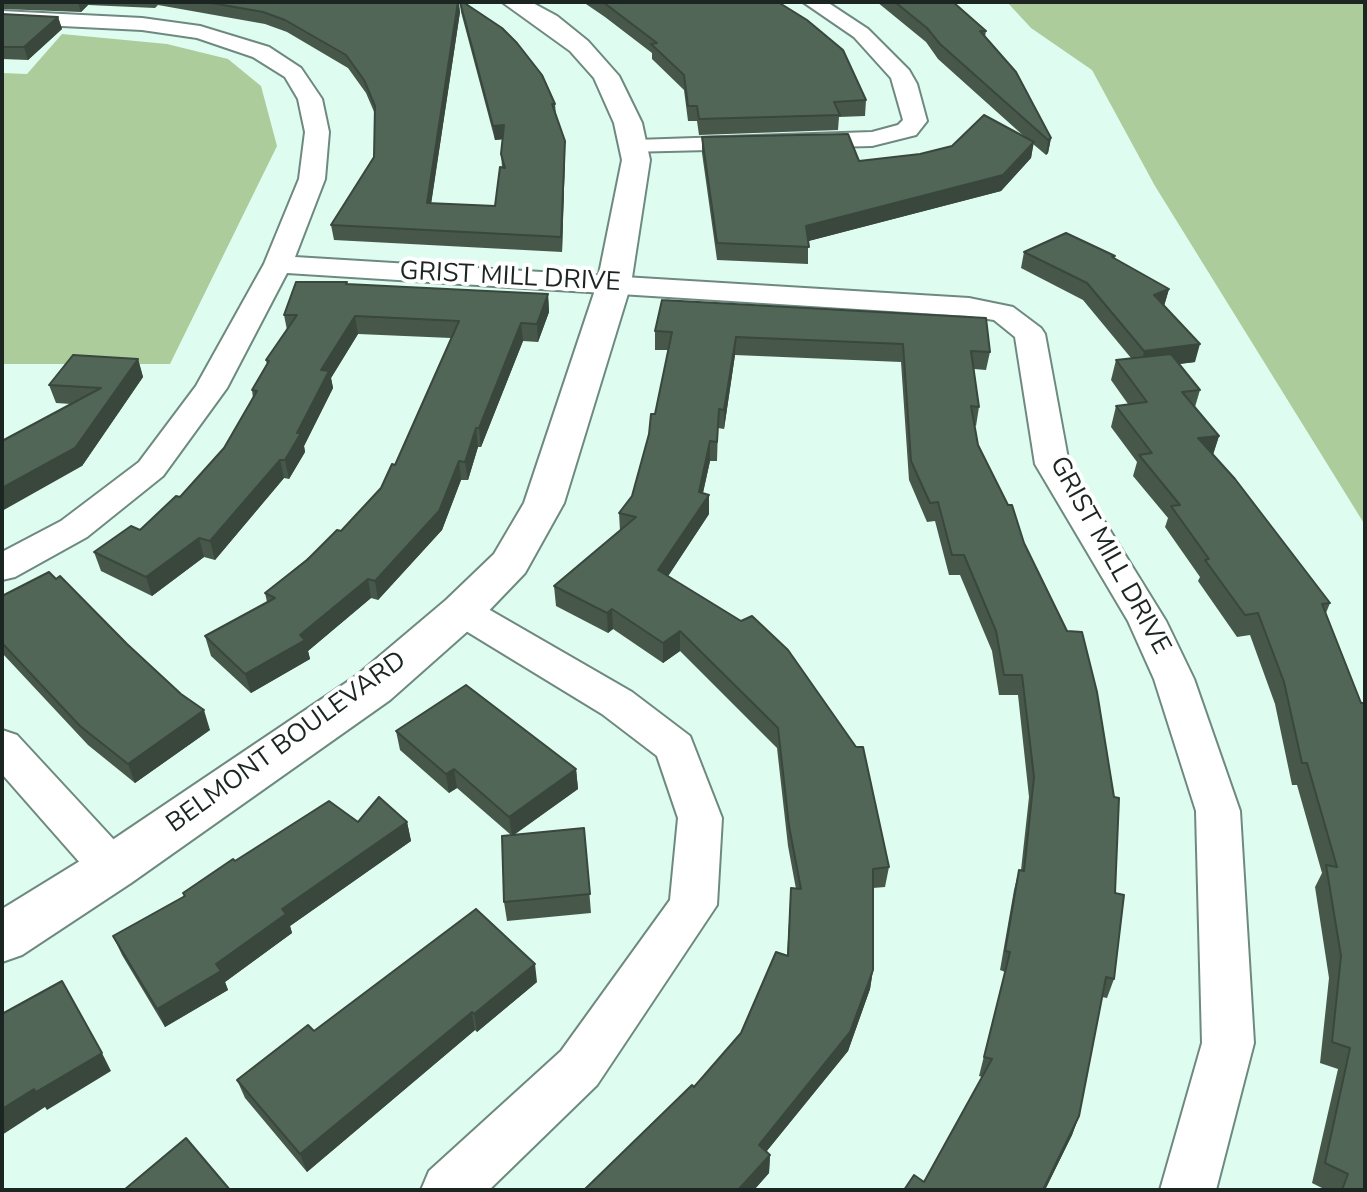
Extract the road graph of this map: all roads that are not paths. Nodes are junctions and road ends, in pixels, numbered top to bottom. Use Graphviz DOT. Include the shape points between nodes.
graph roads {
  1 [pos="514,2"];
  2 [pos="813,2"];
  3 [pos="2,17"];
  4 [pos="636,147"];
  5 [pos="278,264"];
  6 [pos="614,284"];
  7 [pos="2,568"];
  8 [pos="462,611"];
  9 [pos="2,746"];
  10 [pos="112,868"];
  11 [pos="2,938"];
  12 [pos="449,1190"];
  13 [pos="1188,1190"];
  1 -- 4 [label="street, BELMONT BOULEVARD" via="548,21 606,76"];
  2 -- 4 [label="street" via="861,33 901,75 915,116 907,130 872,139"];
  3 -- 5 [label="street" via="114,20 200,32 261,52 293,73 310,99 317,132 312,179"];
  4 -- 6 [label="street, BELMONT BOULEVARD"];
  5 -- 6 [label="street, GRIST MILL DRIVE"];
  5 -- 7 [label="street" via="211,388 151,469 74,529"];
  6 -- 8 [label="street, BELMONT BOULEVARD" via="544,503 510,563"];
  6 -- 13 [label="street, GRIST MILL DRIVE" via="969,307 1003,313 1030,334 1052,464 1168,664 1218,811 1228,1043"];
  8 -- 10 [label="street, BELMONT BOULEVARD" via="373,688"];
  8 -- 12 [label="street" via="617,703 675,747 700,818 693,905 579,1068"];
  9 -- 10 [label="street"];
  10 -- 11 [label="street, BELMONT BOULEVARD"];
}
